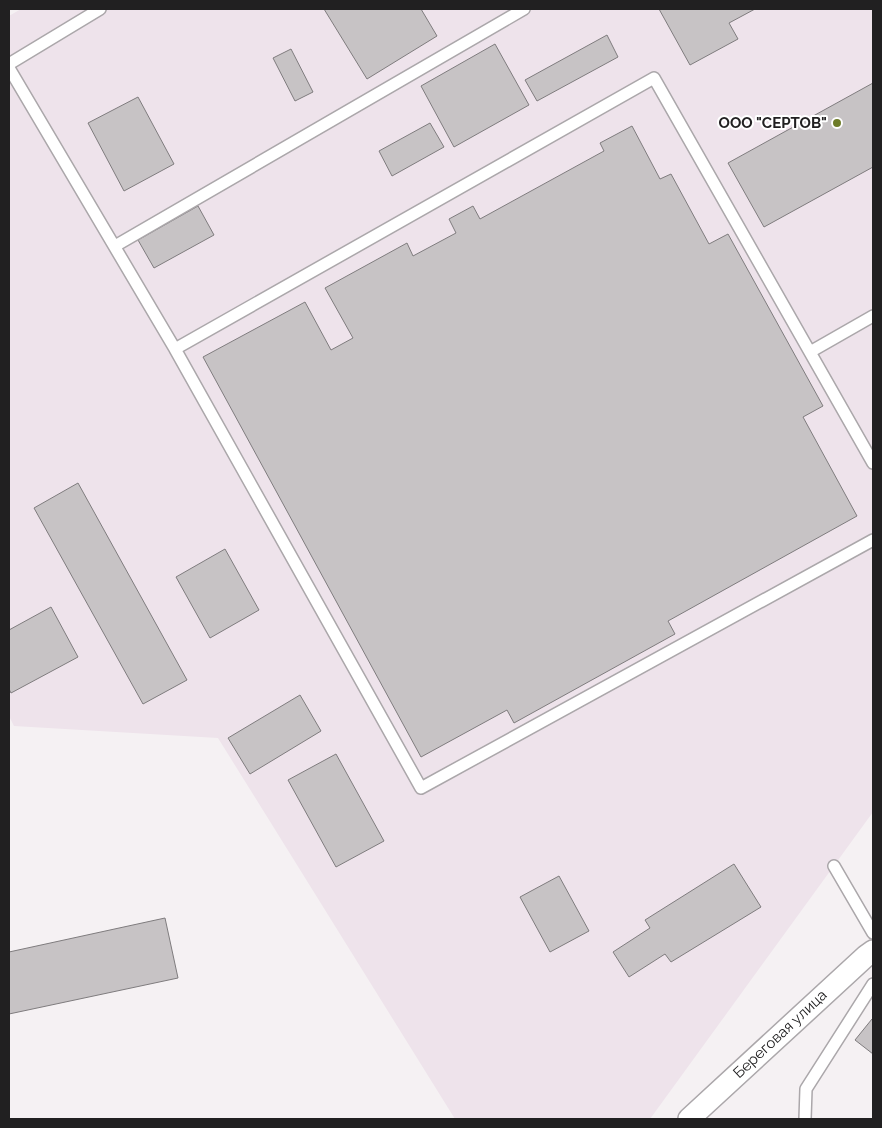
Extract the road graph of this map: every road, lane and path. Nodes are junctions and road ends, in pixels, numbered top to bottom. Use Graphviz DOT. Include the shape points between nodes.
graph roads {
  1 [pos="100,9"];
  2 [pos="524,9"];
  3 [pos="9,66"];
  4 [pos="115,246"];
  5 [pos="873,316"];
  6 [pos="176,349"];
  7 [pos="810,352"];
  8 [pos="873,463"];
  9 [pos="873,540"];
  10 [pos="834,866"];
  11 [pos="873,933"];
  12 [pos="873,951"];
  13 [pos="873,984"];
  14 [pos="689,1119"];
  15 [pos="805,1119"];
  1 -- 3 [label="lane"];
  2 -- 4 [label="lane"];
  3 -- 4 [label="lane"];
  4 -- 6 [label="lane"];
  5 -- 7 [label="lane"];
  6 -- 7 [label="lane" via="654,78"];
  6 -- 9 [label="lane" via="421,788"];
  7 -- 8 [label="lane"];
  10 -- 11 [label="lane"];
  12 -- 14 [label="street, Береговая улица"];
  13 -- 15 [label="lane" via="806,1090"];
}
